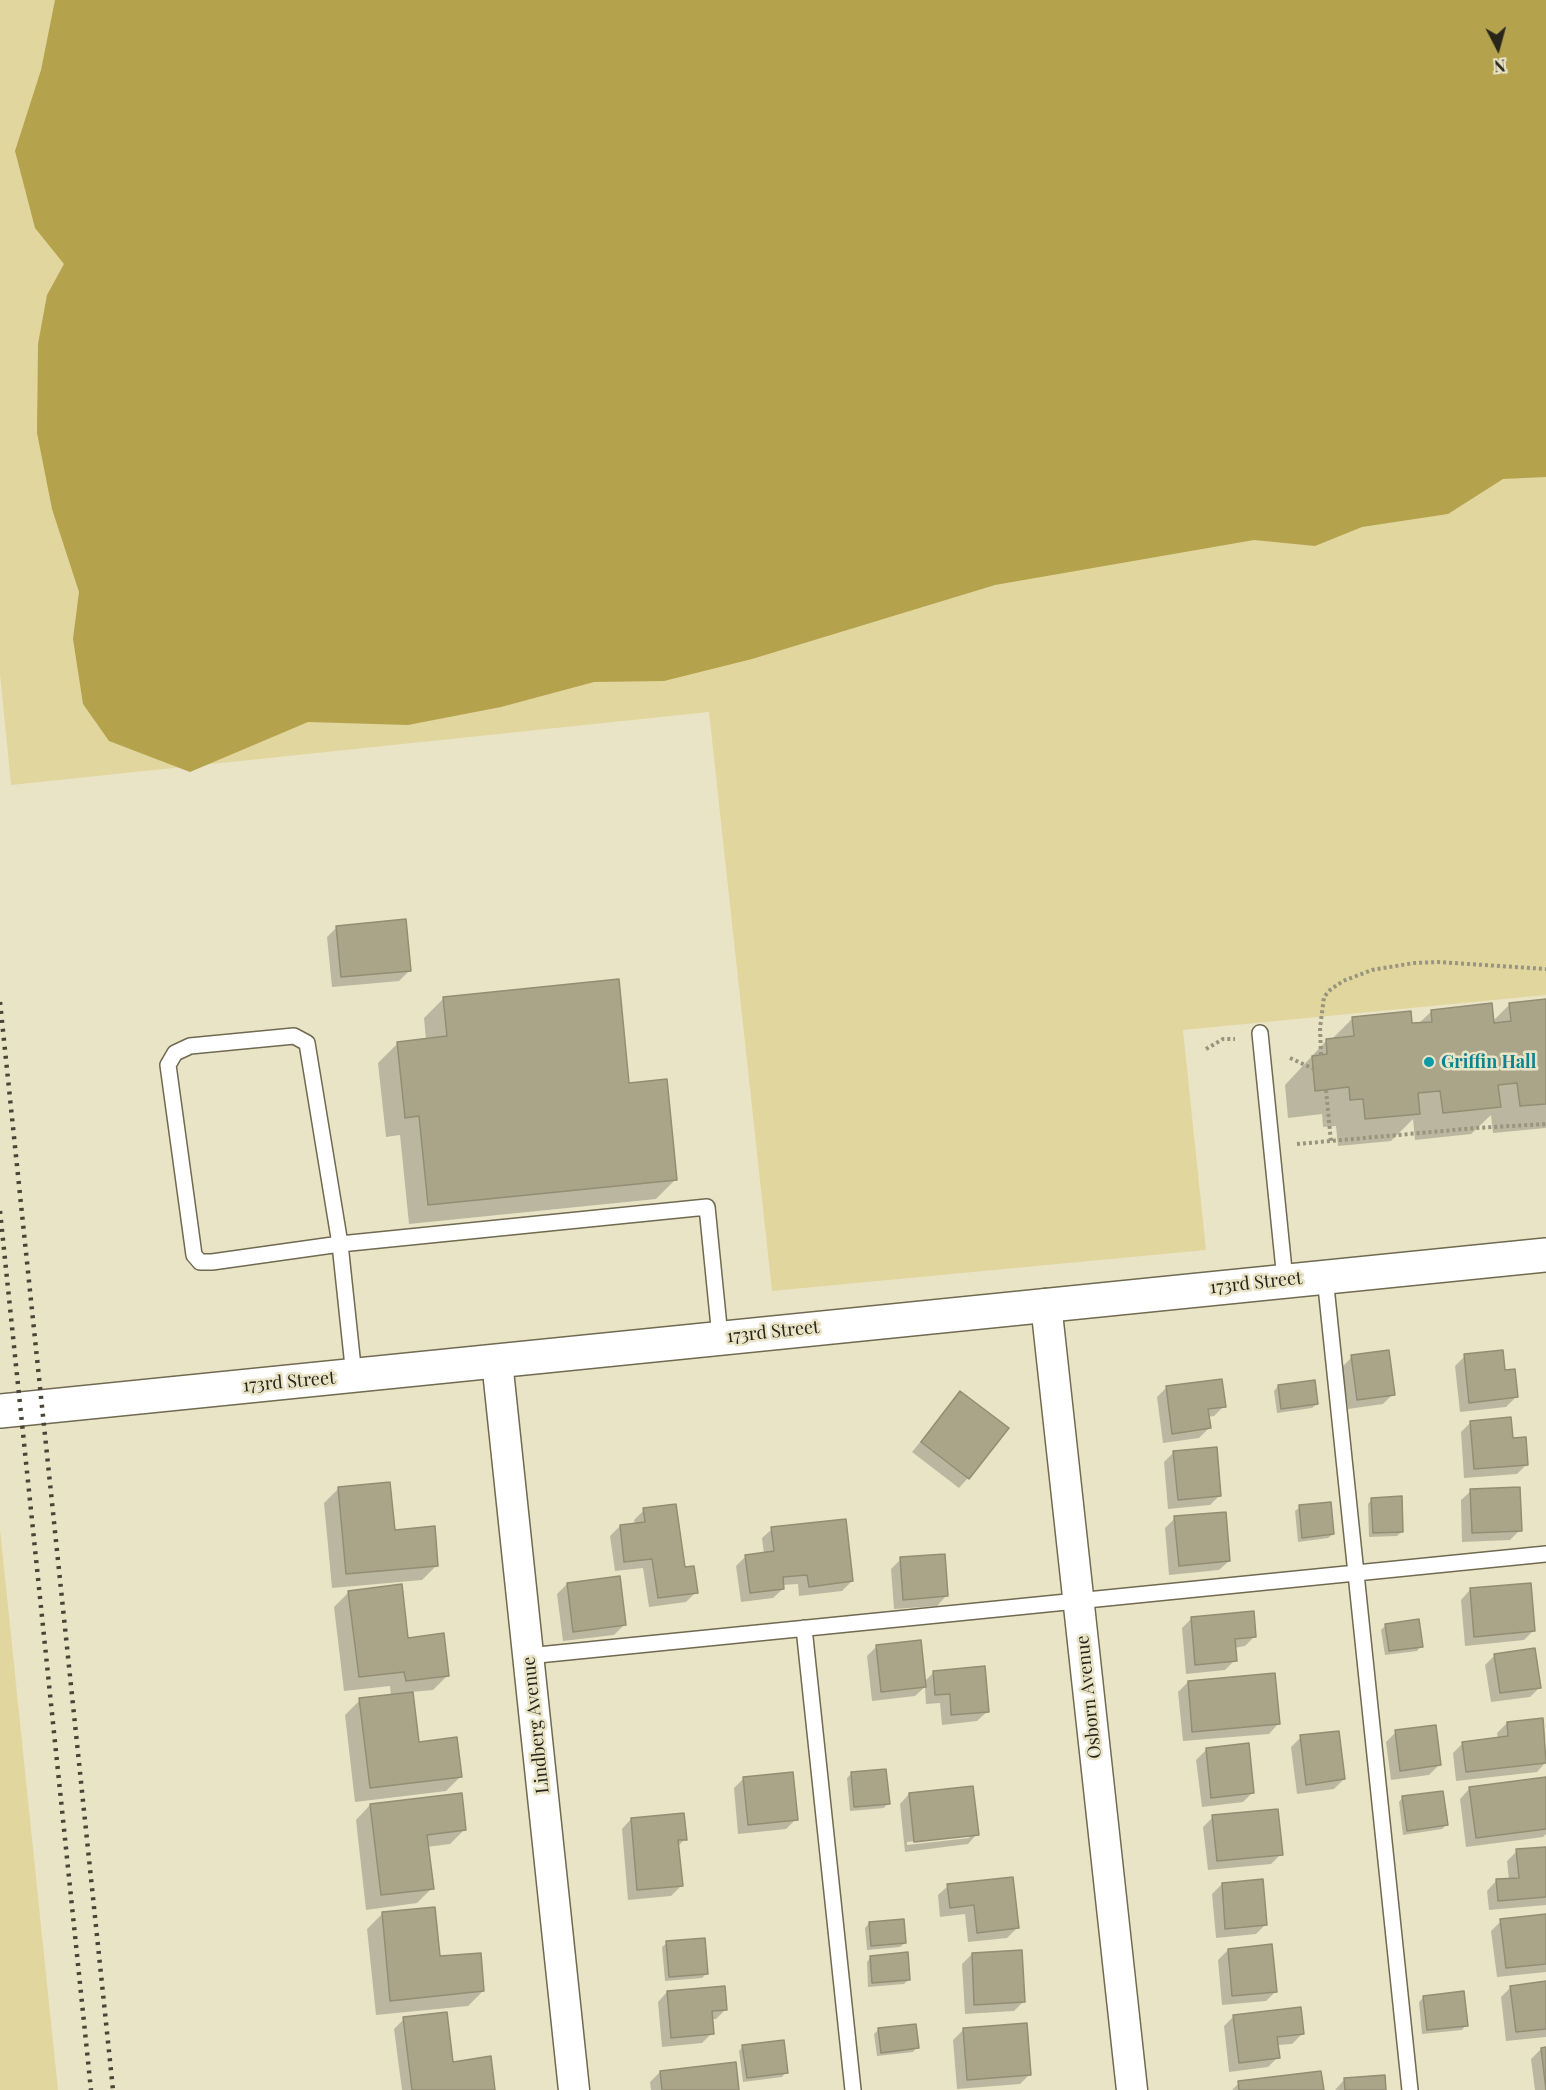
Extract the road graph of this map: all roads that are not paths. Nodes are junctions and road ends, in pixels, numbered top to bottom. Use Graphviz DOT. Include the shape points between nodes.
graph roads {
  1 [pos="1260,1033"];
  2 [pos="340,1244"];
  3 [pos="1546,1255"];
  4 [pos="1325,1277"];
  5 [pos="1286,1280"];
  6 [pos="1046,1304"];
  7 [pos="720,1337"];
  8 [pos="497,1361"];
  9 [pos="354,1376"];
  10 [pos="0,1411"];
  11 [pos="1546,1554"];
  12 [pos="1355,1573"];
  13 [pos="1078,1600"];
  14 [pos="804,1628"];
  15 [pos="528,1656"];
  16 [pos="574,2090"];
  17 [pos="853,2090"];
  18 [pos="1132,2090"];
  19 [pos="1410,2090"];
  1 -- 5 [label="lane"];
  2 -- 2 [label="lane" via="307,1043 294,1036 190,1046 175,1053 168,1065 194,1255 200,1262"];
  2 -- 7 [label="lane" via="706,1207"];
  2 -- 9 [label="lane"];
  3 -- 4 [label="street, 173rd Street"];
  4 -- 5 [label="street, 173rd Street"];
  4 -- 12 [label="lane"];
  5 -- 6 [label="street, 173rd Street"];
  6 -- 7 [label="street, 173rd Street"];
  6 -- 13 [label="street, Osborn Avenue"];
  7 -- 8 [label="street, 173rd Street"];
  8 -- 9 [label="street, 173rd Street"];
  8 -- 15 [label="street, Lindberg Avenue"];
  9 -- 10 [label="street, 173rd Street"];
  11 -- 12 [label="lane"];
  12 -- 13 [label="lane"];
  12 -- 19 [label="lane"];
  13 -- 14 [label="lane"];
  13 -- 18 [label="street, Osborn Avenue"];
  14 -- 15 [label="lane"];
  14 -- 17 [label="lane"];
  15 -- 16 [label="street, Lindberg Avenue"];
}
